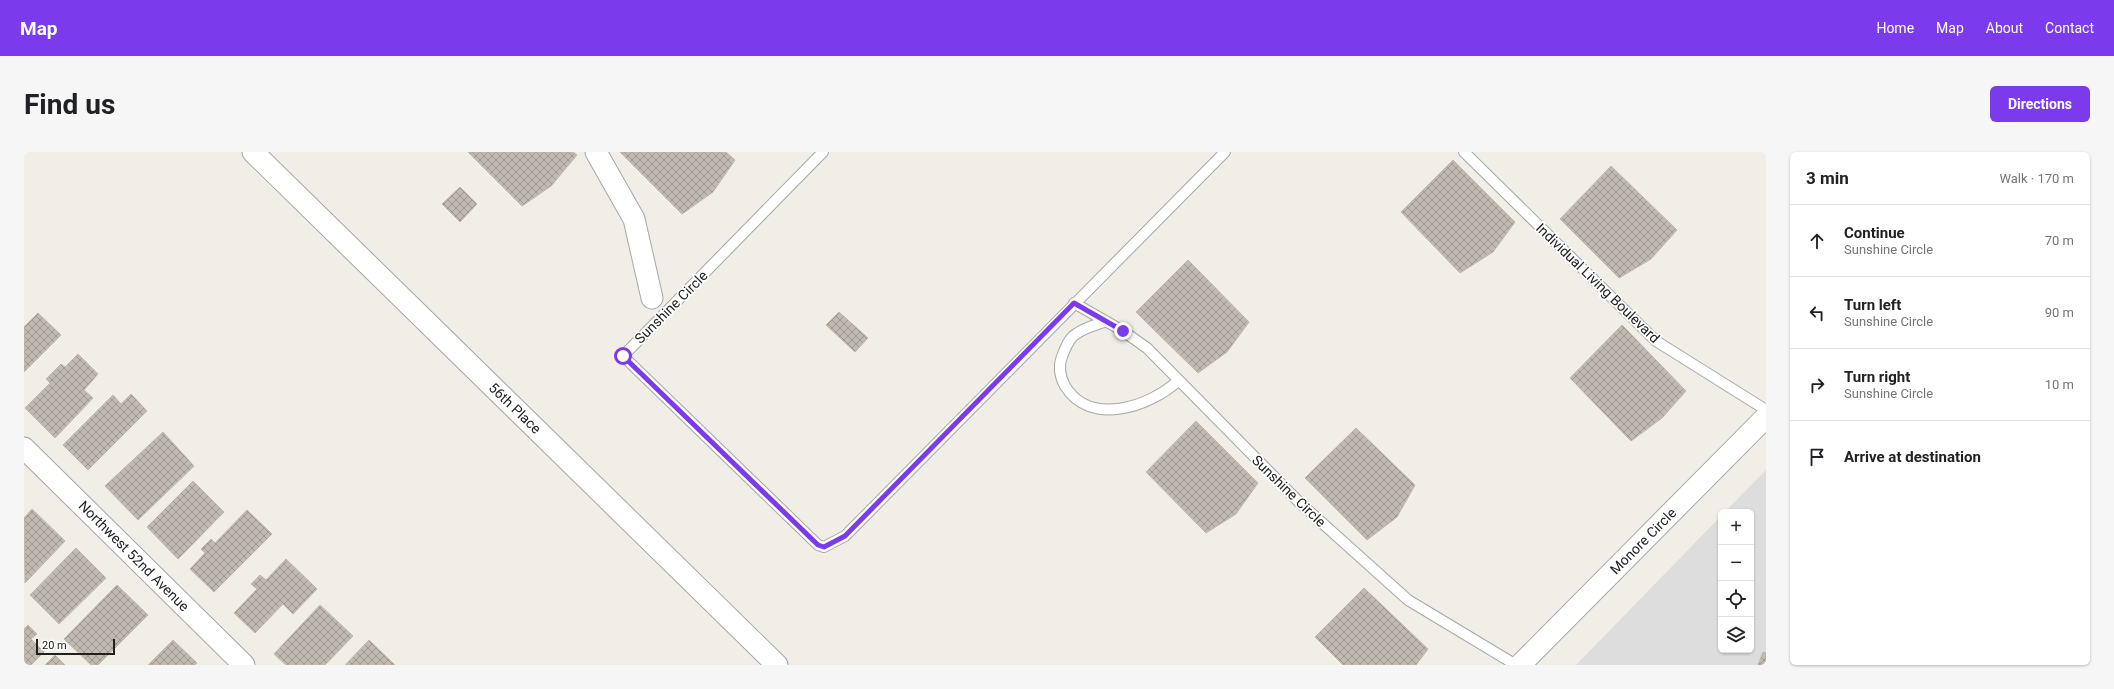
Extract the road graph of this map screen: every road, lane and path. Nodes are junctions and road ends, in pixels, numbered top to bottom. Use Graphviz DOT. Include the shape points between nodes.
graph roads {
  1 [pos="254,152"];
  2 [pos="596,152"];
  3 [pos="823,152"];
  4 [pos="1225,152"];
  5 [pos="1464,152"];
  6 [pos="652,298"];
  7 [pos="1074,303"];
  8 [pos="1104,322"];
  9 [pos="1178,381"];
  10 [pos="1766,410"];
  11 [pos="1766,417"];
  12 [pos="24,448"];
  13 [pos="244,665"];
  14 [pos="777,665"];
  15 [pos="1516,665"];
  16 [pos="1520,665"];
  1 -- 14 [label="street, 56th Place"];
  2 -- 6 [label="street" via="634,219"];
  3 -- 7 [label="lane, Sunshine Circle" via="623,356 818,545 824,547 845,536"];
  4 -- 7 [label="lane, Sunshine Circle"];
  5 -- 10 [label="lane, Individual Living Boulevard" via="1656,341"];
  7 -- 8 [label="lane, Sunshine Circle"];
  8 -- 9 [label="lane, Sunshine Circle" via="1123,331 1147,348"];
  8 -- 9 [label="lane" via="1075,334 1066,345 1059,363 1061,378 1070,393 1083,405 1114,410 1141,403 1166,392"];
  9 -- 15 [label="lane, Sunshine Circle" via="1300,503 1408,600"];
  11 -- 16 [label="street, Monore Circle"];
  12 -- 13 [label="street, Northwest 52nd Avenue"];
}
